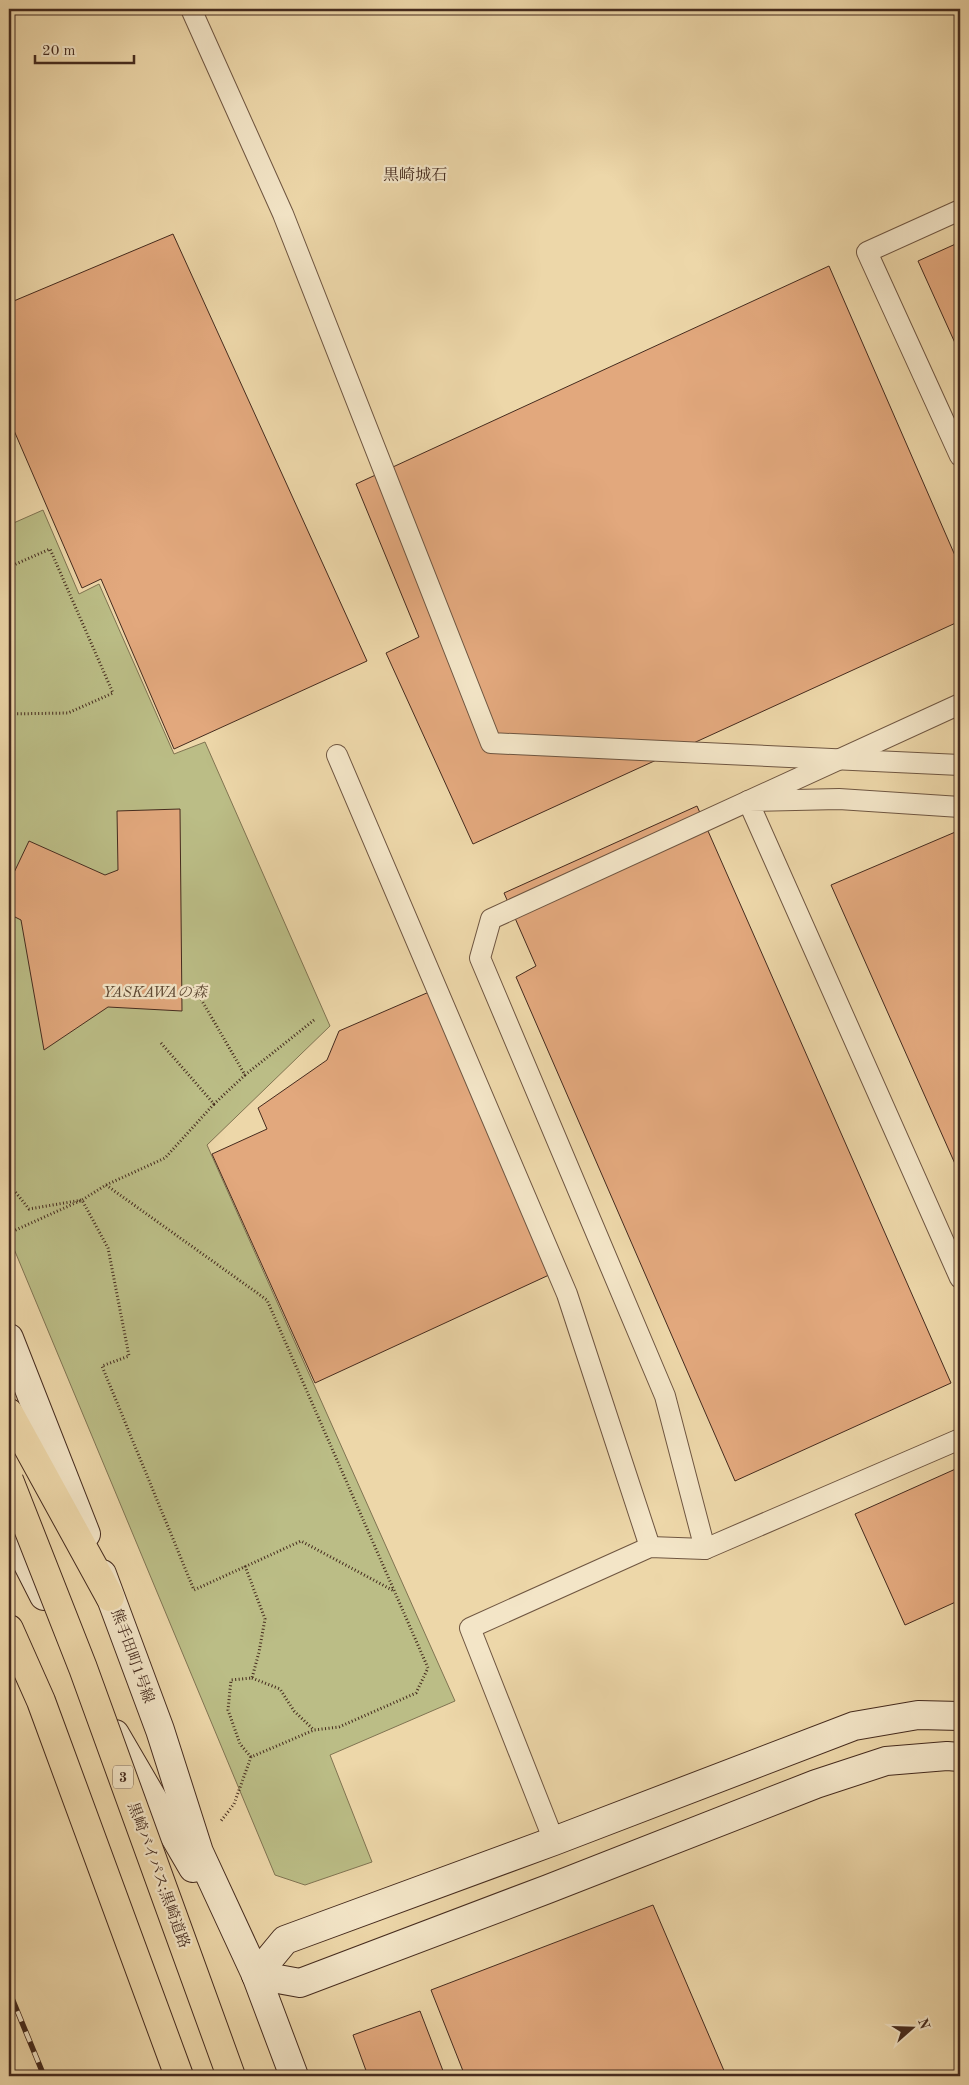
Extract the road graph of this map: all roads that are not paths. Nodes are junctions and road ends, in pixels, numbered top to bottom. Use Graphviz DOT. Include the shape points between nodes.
graph roads {
  1 [pos="192,9"];
  2 [pos="960,210"];
  3 [pos="960,456"];
  4 [pos="960,704"];
  5 [pos="337,754"];
  6 [pos="840,759"];
  7 [pos="960,765"];
  8 [pos="748,801"];
  9 [pos="960,807"];
  10 [pos="960,1278"];
  11 [pos="9,1338"];
  12 [pos="9,1413"];
  13 [pos="960,1439"];
  14 [pos="9,1480"];
  15 [pos="9,1527"];
  16 [pos="650,1547"];
  17 [pos="705,1549"];
  18 [pos="110,1597"];
  19 [pos="9,1629"];
  20 [pos="960,1716"];
  21 [pos="960,1757"];
  22 [pos="554,1841"];
  23 [pos="256,1975"];
  24 [pos="179,2076"];
  25 [pos="231,2076"];
  26 [pos="294,2076"];
  1 -- 6 [label="lane" via="283,214 491,743"];
  2 -- 3 [label="lane" via="867,252"];
  4 -- 6 [label="lane"];
  5 -- 16 [label="lane" via="567,1294"];
  6 -- 7 [label="lane"];
  6 -- 8 [label="lane"];
  8 -- 9 [label="lane" via="839,799"];
  8 -- 10 [label="lane"];
  8 -- 17 [label="lane" via="491,919 480,958 665,1396"];
  11 -- 18 [label="street, 熊手田町1号線"];
  12 -- 18 [label="highway"];
  13 -- 17 [label="lane"];
  14 -- 25 [label="highway, 黒崎バイパス;黒崎道路 / 3, bridge" via="84,1668"];
  15 -- 23 [label="street, 熊手田町1号線" via="124,1750"];
  16 -- 17 [label="lane"];
  16 -- 22 [label="lane" via="470,1628"];
  18 -- 23 [label="street, 熊手田町1号線" via="160,1730 200,1852"];
  19 -- 24 [label="highway" via="41,1701"];
  20 -- 22 [label="street" via="918,1715 854,1726"];
  21 -- 23 [label="street" via="886,1762 816,1784 300,1983"];
  22 -- 23 [label="street" via="286,1940"];
  23 -- 26 [label="street, 熊手田町1号線"];
}
